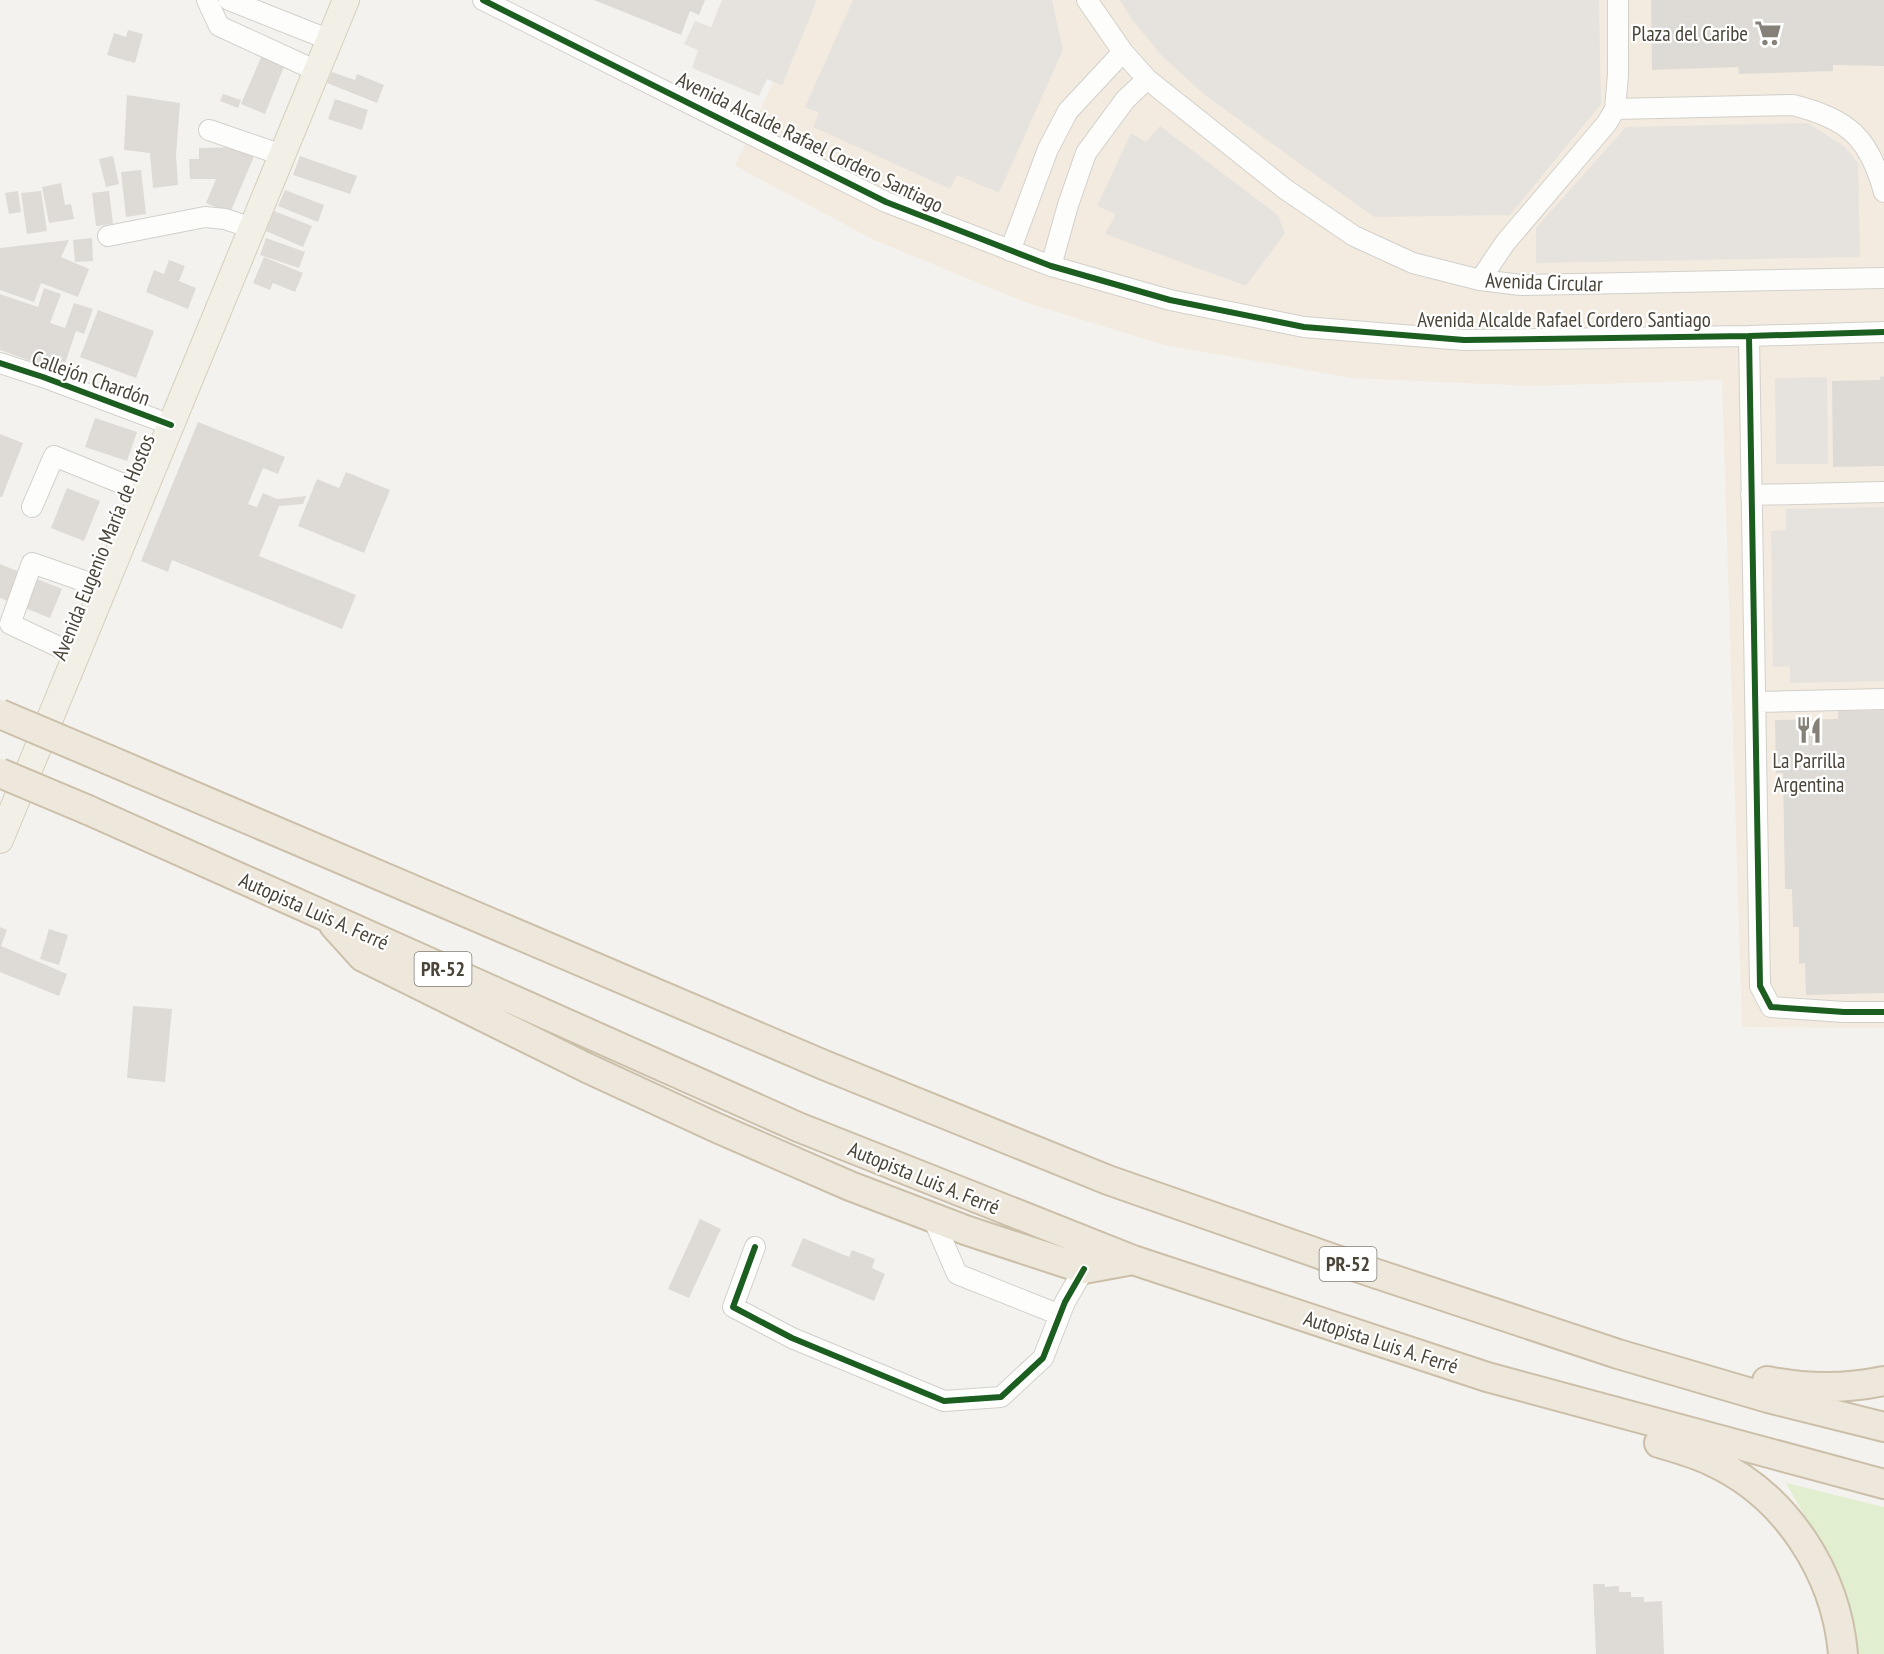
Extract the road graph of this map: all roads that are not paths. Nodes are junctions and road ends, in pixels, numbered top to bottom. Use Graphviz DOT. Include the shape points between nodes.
graph roads {
  1 [pos="207,0"];
  2 [pos="229,0"];
  3 [pos="346,0"];
  4 [pos="483,0"];
  5 [pos="1087,0"];
  6 [pos="1618,0"];
  7 [pos="330,40"];
  8 [pos="1123,52"];
  9 [pos="318,70"];
  10 [pos="1147,78"];
  11 [pos="1615,109"];
  12 [pos="209,130"];
  13 [pos="282,155"];
  14 [pos="1884,192"];
  15 [pos="252,228"];
  16 [pos="108,236"];
  17 [pos="1010,251"];
  18 [pos="1051,266"];
  19 [pos="1884,278"];
  20 [pos="1480,280"];
  21 [pos="1884,332"];
  22 [pos="1749,336"];
  23 [pos="0,363"];
  24 [pos="171,425"];
  25 [pos="143,492"];
  26 [pos="1884,492"];
  27 [pos="1751,495"];
  28 [pos="32,507"];
  29 [pos="104,588"];
  30 [pos="76,655"];
  31 [pos="1884,699"];
  32 [pos="1755,702"];
  33 [pos="0,714"];
  34 [pos="0,773"];
  35 [pos="0,840"];
  36 [pos="327,917"];
  37 [pos="1884,1012"];
  38 [pos="932,1216"];
  39 [pos="755,1247"];
  40 [pos="1133,1260"];
  41 [pos="1084,1269"];
  42 [pos="1060,1315"];
  43 [pos="1618,1354"];
  44 [pos="1487,1377"];
  45 [pos="1884,1381"];
  46 [pos="1884,1427"];
  47 [pos="1884,1484"];
  48 [pos="1843,1654"];
  1 -- 9 [label="street" via="219,26"];
  2 -- 7 [label="street"];
  3 -- 7 [label="main road, Avenida Eugenio María de Hostos"];
  4 -- 17 [label="street, Avenida Alcalde Rafael Cordero Santiago" via="886,202"];
  5 -- 8 [label="street, Avenida Circular"];
  6 -- 11 [label="street"];
  7 -- 9 [label="main road, Avenida Eugenio María de Hostos"];
  8 -- 10 [label="street, Avenida Circular"];
  8 -- 17 [label="street" via="1068,111 1048,149"];
  9 -- 13 [label="main road, Avenida Eugenio María de Hostos"];
  10 -- 18 [label="street" via="1125,100 1086,153"];
  10 -- 20 [label="street, Avenida Circular" via="1285,189 1354,236 1413,263"];
  11 -- 14 [label="street" via="1793,105 1815,110 1848,127 1865,144"];
  11 -- 20 [label="street" via="1505,243"];
  12 -- 13 [label="street"];
  13 -- 15 [label="main road, Avenida Eugenio María de Hostos"];
  15 -- 16 [label="street" via="206,217"];
  15 -- 24 [label="main road, Avenida Eugenio María de Hostos"];
  17 -- 18 [label="street, Avenida Alcalde Rafael Cordero Santiago"];
  18 -- 22 [label="street, Avenida Alcalde Rafael Cordero Santiago" via="1170,300 1304,327 1464,340"];
  19 -- 20 [label="street, Avenida Circular" via="1564,285"];
  21 -- 22 [label="street, Avenida Alcalde Rafael Cordero Santiago"];
  22 -- 27 [label="street"];
  23 -- 24 [label="street, Callejón Chardón"];
  24 -- 25 [label="main road, Avenida Eugenio María de Hostos"];
  25 -- 28 [label="street" via="54,456"];
  25 -- 29 [label="main road, Avenida Eugenio María de Hostos"];
  26 -- 27 [label="street"];
  27 -- 32 [label="street"];
  29 -- 30 [label="main road, Avenida Eugenio María de Hostos"];
  29 -- 30 [label="street" via="32,563 10,624"];
  30 -- 35 [label="main road, Avenida Eugenio María de Hostos"];
  31 -- 32 [label="street"];
  32 -- 37 [label="street" via="1760,986 1771,1007"];
  33 -- 43 [label="highway, PR-52, bridge" via="824,1065 1108,1180"];
  34 -- 36 [label="highway, Autopista Luis A. Ferré / PR-52, bridge"];
  36 -- 38 [label="highway" via="363,957 587,1068 850,1186"];
  36 -- 40 [label="highway, Autopista Luis A. Ferré / PR-52" via="798,1127"];
  38 -- 41 [label="highway"];
  38 -- 42 [label="street" via="957,1274"];
  39 -- 42 [label="street" via="733,1307 792,1338 944,1401 1001,1397 1043,1358"];
  40 -- 41 [label="highway"];
  40 -- 44 [label="highway, Autopista Luis A. Ferré / PR-52"];
  41 -- 42 [label="street"];
  43 -- 45 [label="highway" via="1681,1358 1790,1386 1845,1387"];
  43 -- 46 [label="highway, PR-52"];
  44 -- 47 [label="highway, Autopista Luis A. Ferré / PR-52"];
  44 -- 48 [label="highway" via="1557,1411 1712,1461 1753,1487 1782,1512 1808,1549 1836,1611"];
}
